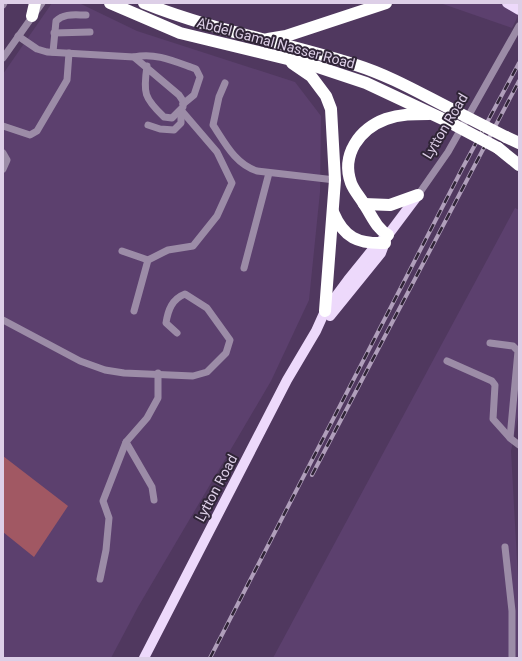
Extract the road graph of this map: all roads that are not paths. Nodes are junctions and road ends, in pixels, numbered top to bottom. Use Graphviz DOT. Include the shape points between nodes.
graph roads {
  1 [pos="35,3"];
  2 [pos="42,3"];
  3 [pos="110,3"];
  4 [pos="144,3"];
  5 [pos="386,3"];
  6 [pos="507,3"];
  7 [pos="519,10"];
  8 [pos="86,15"];
  9 [pos="32,16"];
  10 [pos="519,26"];
  11 [pos="90,32"];
  12 [pos="54,33"];
  13 [pos="18,36"];
  14 [pos="265,40"];
  15 [pos="53,52"];
  16 [pos="69,52"];
  17 [pos="134,57"];
  18 [pos="3,58"];
  19 [pos="284,58"];
  20 [pos="147,66"];
  21 [pos="225,84"];
  22 [pos="182,107"];
  23 [pos="432,114"];
  24 [pos="148,125"];
  25 [pos="3,126"];
  26 [pos="519,143"];
  27 [pos="501,149"];
  28 [pos="3,153"];
  29 [pos="519,158"];
  30 [pos="519,165"];
  31 [pos="3,169"];
  32 [pos="269,173"];
  33 [pos="335,180"];
  34 [pos="418,195"];
  35 [pos="364,204"];
  36 [pos="333,212"];
  37 [pos="384,241"];
  38 [pos="122,251"];
  39 [pos="148,260"];
  40 [pos="244,268"];
  41 [pos="134,311"];
  42 [pos="325,311"];
  43 [pos="3,320"];
  44 [pos="316,331"];
  45 [pos="177,333"];
  46 [pos="490,343"];
  47 [pos="447,361"];
  48 [pos="158,373"];
  49 [pos="510,438"];
  50 [pos="126,442"];
  51 [pos="519,446"];
  52 [pos="154,500"];
  53 [pos="505,547"];
  54 [pos="100,579"];
  55 [pos="144,658"];
  56 [pos="512,658"];
  1 -- 9 [label="highway"];
  2 -- 9 [label="street"];
  3 -- 19 [label="highway, Abdel Gamal Nasser Road" via="180,33"];
  4 -- 14 [label="highway, Abdel Gamal Nasser Road" via="196,22"];
  5 -- 14 [label="highway" via="286,36"];
  6 -- 7 [label="main road"];
  8 -- 12 [label="street" via="60,18 55,25"];
  9 -- 13 [label="street"];
  10 -- 34 [label="street, Lytton Road" via="448,152"];
  11 -- 12 [label="street"];
  12 -- 15 [label="street"];
  13 -- 15 [label="street" via="37,49"];
  13 -- 18 [label="street"];
  14 -- 26 [label="highway, Abdel Gamal Nasser Road, bridge" via="358,65 388,77"];
  15 -- 16 [label="street"];
  16 -- 17 [label="street"];
  16 -- 25 [label="street" via="67,80 37,131 30,135"];
  17 -- 20 [label="street"];
  17 -- 22 [label="street" via="161,57 196,69 200,77 194,95"];
  19 -- 23 [label="highway, Abdel Gamal Nasser Road" via="366,83"];
  19 -- 33 [label="highway" via="311,76 326,96 331,109"];
  20 -- 22 [label="street" via="178,95"];
  20 -- 22 [label="street" via="144,88 151,104 167,118 172,118"];
  21 -- 32 [label="street" via="219,97 213,125 227,147 245,167"];
  22 -- 24 [label="street" via="181,123 174,130"];
  22 -- 39 [label="street" via="217,152 232,183 217,216 193,246 168,250"];
  23 -- 27 [label="highway, Abdel Gamal Nasser Road, bridge"];
  23 -- 35 [label="highway" via="410,114 386,119 356,140 349,156 348,173"];
  27 -- 29 [label="main road, Abdel Gamal Nasser Road"];
  27 -- 30 [label="highway"];
  28 -- 31 [label="street" via="7,160"];
  32 -- 33 [label="street"];
  32 -- 40 [label="street"];
  33 -- 36 [label="highway"];
  34 -- 35 [label="highway" via="390,205"];
  34 -- 37 [label="main road, Lytton Road"];
  35 -- 37 [label="highway"];
  36 -- 37 [label="highway" via="339,225 350,236 363,242"];
  36 -- 42 [label="highway"];
  37 -- 42 [label="main road, Lytton Road"];
  37 -- 44 [label="main road, Lytton Road" via="380,253"];
  38 -- 39 [label="street"];
  39 -- 41 [label="street"];
  42 -- 44 [label="main road, Lytton Road"];
  43 -- 48 [label="street" via="80,360 105,370"];
  44 -- 55 [label="main road, Lytton Road" via="287,380"];
  45 -- 48 [label="street" via="166,323 167,313 172,303 185,294 207,308 230,340 226,353 207,372 193,376"];
  46 -- 49 [label="street" via="513,346 518,351"];
  47 -- 49 [label="street" via="492,381 495,385 493,419"];
  48 -- 50 [label="street" via="158,398 147,418"];
  49 -- 51 [label="street"];
  50 -- 52 [label="street" via="152,487"];
  50 -- 54 [label="street" via="103,501 109,518"];
  53 -- 56 [label="street" via="512,611"];
}
